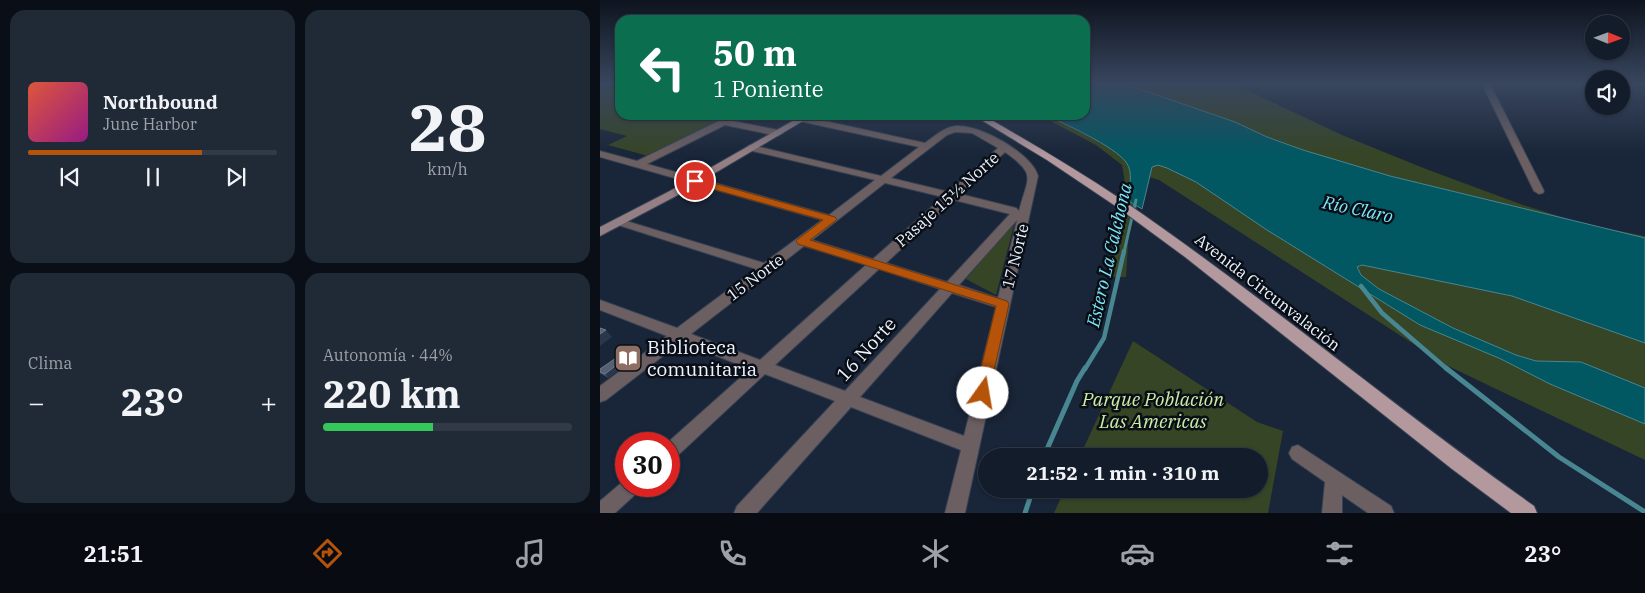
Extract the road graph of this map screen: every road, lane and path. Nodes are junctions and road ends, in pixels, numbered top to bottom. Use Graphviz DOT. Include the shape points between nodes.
graph roads {
  1 [pos="1498,108"];
  2 [pos="728,120"];
  3 [pos="801,120"];
  4 [pos="819,120"];
  5 [pos="986,120"];
  6 [pos="724,122"];
  7 [pos="960,128"];
  8 [pos="778,133"];
  9 [pos="600,144"];
  10 [pos="928,146"];
  11 [pos="751,148"];
  12 [pos="1004,148"];
  13 [pos="600,152"];
  14 [pos="637,165"];
  15 [pos="884,179"];
  16 [pos="695,181"];
  17 [pos="1539,191"];
  18 [pos="952,195"];
  19 [pos="831,219"];
  20 [pos="619,222"];
  21 [pos="600,232"];
  22 [pos="802,241"];
  23 [pos="876,264"];
  24 [pos="766,268"];
  25 [pos="951,286"];
  26 [pos="600,304"];
  27 [pos="1003,304"];
  28 [pos="679,335"];
  29 [pos="762,367"];
  30 [pos="600,395"];
  31 [pos="847,400"];
  32 [pos="680,442"];
  33 [pos="971,446"];
  34 [pos="1298,453"];
  35 [pos="1334,478"];
  36 [pos="618,497"];
  37 [pos="601,513"];
  38 [pos="744,513"];
  39 [pos="955,513"];
  40 [pos="1332,513"];
  41 [pos="1384,513"];
  42 [pos="1527,513"];
  1 -- 17 [label="street"];
  2 -- 6 [label="street"];
  3 -- 8 [label="street"];
  4 -- 10 [label="street"];
  5 -- 42 [label="main road, Avenida Circunvalación" via="1109,196 1166,236 1393,414"];
  6 -- 8 [label="street"];
  6 -- 14 [label="street"];
  7 -- 10 [label="street, 15 Norte" via="947,131"];
  7 -- 12 [label="street, 17 Norte" via="972,129"];
  8 -- 11 [label="street"];
  9 -- 13 [label="street"];
  10 -- 15 [label="street, 15 Norte"];
  11 -- 15 [label="street"];
  11 -- 16 [label="street"];
  12 -- 18 [label="street, Pasaje 15½ Norte"];
  12 -- 27 [label="street, 17 Norte" via="1028,164 1033,176"];
  13 -- 14 [label="street"];
  14 -- 16 [label="street"];
  15 -- 18 [label="street"];
  15 -- 19 [label="street, 15 Norte"];
  16 -- 19 [label="street"];
  16 -- 20 [label="street"];
  18 -- 23 [label="street, Pasaje 15½ Norte"];
  18 -- 25 [label="street, 16 Norte" via="1015,212 1015,216"];
  19 -- 22 [label="street, 15 Norte"];
  20 -- 21 [label="street"];
  20 -- 24 [label="street"];
  22 -- 23 [label="street"];
  22 -- 24 [label="street, 15 Norte"];
  23 -- 25 [label="street"];
  23 -- 29 [label="street, Pasaje 15½ Norte"];
  24 -- 28 [label="street, 15 Norte"];
  25 -- 27 [label="street"];
  25 -- 31 [label="street, 16 Norte"];
  26 -- 28 [label="street"];
  27 -- 33 [label="street, 17 Norte"];
  28 -- 29 [label="street"];
  28 -- 30 [label="street, 15 Norte"];
  29 -- 31 [label="street"];
  29 -- 32 [label="street, Pasaje 15½ Norte"];
  31 -- 33 [label="street"];
  31 -- 38 [label="street, 16 Norte"];
  33 -- 39 [label="street, 17 Norte"];
  34 -- 35 [label="street"];
  35 -- 40 [label="street"];
  35 -- 41 [label="street"];
  36 -- 37 [label="street"];
}
